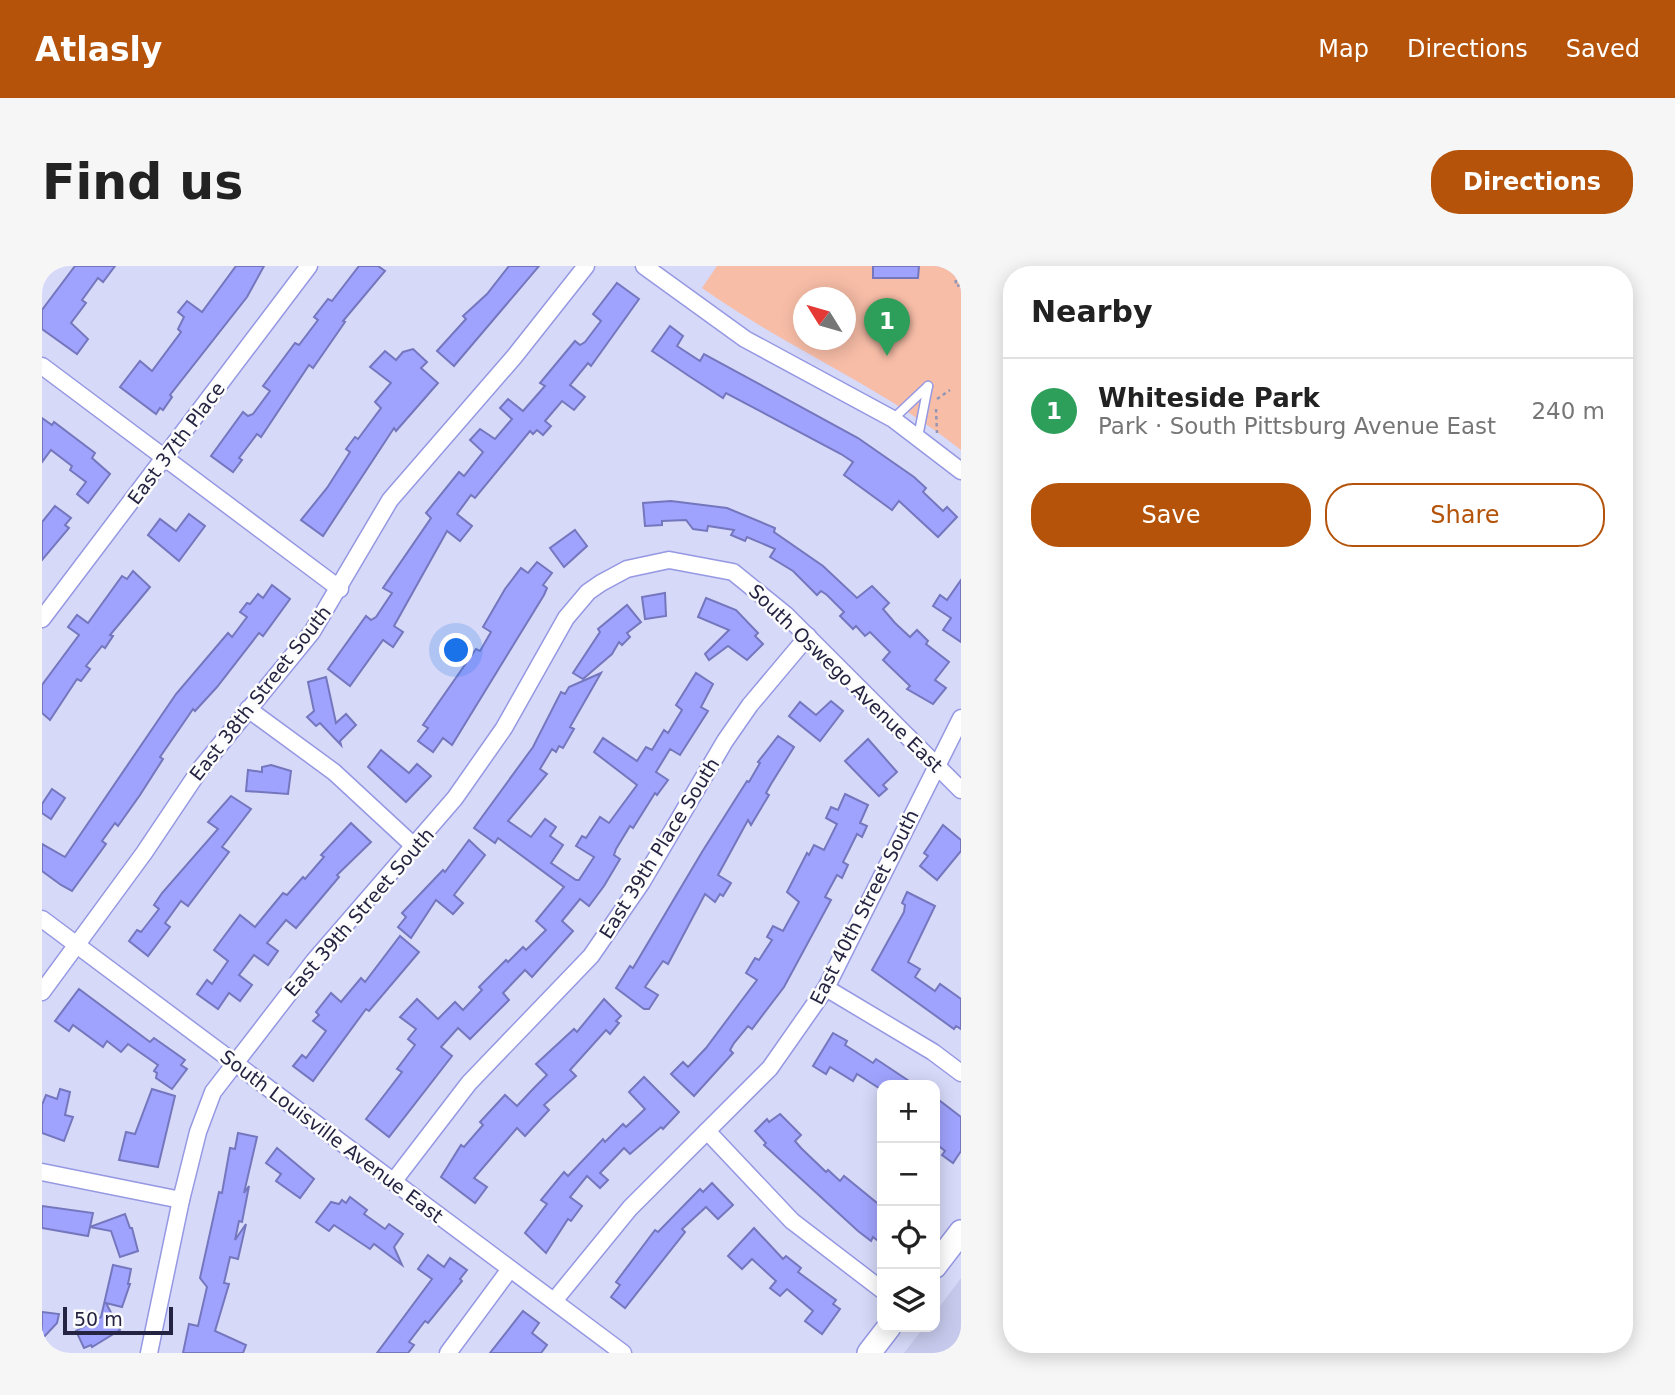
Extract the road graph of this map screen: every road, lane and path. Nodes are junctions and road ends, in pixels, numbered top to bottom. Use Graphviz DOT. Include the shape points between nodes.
graph roads {
  1 [pos="309,266"];
  2 [pos="586,266"];
  3 [pos="644,266"];
  4 [pos="955,266"];
  5 [pos="960,286"];
  6 [pos="42,366"];
  7 [pos="950,390"];
  8 [pos="893,419"];
  9 [pos="936,433"];
  10 [pos="918,437"];
  11 [pos="164,459"];
  12 [pos="961,471"];
  13 [pos="687,561"];
  14 [pos="340,589"];
  15 [pos="42,619"];
  16 [pos="808,636"];
  17 [pos="248,709"];
  18 [pos="961,718"];
  19 [pos="938,766"];
  20 [pos="961,790"];
  21 [pos="415,847"];
  22 [pos="42,919"];
  23 [pos="77,945"];
  24 [pos="826,988"];
  25 [pos="42,992"];
  26 [pos="234,1063"];
  27 [pos="961,1073"];
  28 [pos="707,1130"];
  29 [pos="42,1172"];
  30 [pos="393,1182"];
  31 [pos="181,1200"];
  32 [pos="961,1232"];
  33 [pos="940,1259"];
  34 [pos="510,1269"];
  35 [pos="877,1286"];
  36 [pos="554,1301"];
  37 [pos="885,1332"];
  38 [pos="149,1353"];
  39 [pos="448,1353"];
  40 [pos="623,1353"];
  41 [pos="869,1353"];
  1 -- 11 [label="street, East 37th Place"];
  2 -- 14 [label="street, East 38th Street South" via="390,500"];
  3 -- 8 [label="street" via="746,339"];
  4 -- 5 [label="path"];
  6 -- 11 [label="street"];
  7 -- 9 [label="path" via="937,399"];
  8 -- 10 [label="street"];
  8 -- 10 [label="lane" via="928,386"];
  10 -- 12 [label="street"];
  11 -- 14 [label="street"];
  11 -- 15 [label="street, East 37th Place"];
  13 -- 16 [label="street, South Oswego Avenue East" via="733,572"];
  13 -- 21 [label="street, East 39th Street South" via="642,564 587,592 566,618 481,763"];
  14 -- 17 [label="street, East 38th Street South" via="309,637"];
  16 -- 19 [label="street, South Oswego Avenue East"];
  16 -- 30 [label="street, East 39th Place South" via="725,741 642,882 591,956 469,1083"];
  17 -- 21 [label="street" via="334,772"];
  17 -- 23 [label="street, East 38th Street South"];
  18 -- 19 [label="street, East 40th Street South"];
  19 -- 20 [label="street, South Oswego Avenue East"];
  19 -- 24 [label="street, East 40th Street South"];
  21 -- 26 [label="street, East 39th Street South" via="330,942"];
  22 -- 23 [label="street, South Louisville Avenue East"];
  23 -- 25 [label="street, East 38th Street South"];
  23 -- 26 [label="street, South Louisville Avenue East"];
  24 -- 27 [label="street"];
  24 -- 28 [label="street, East 40th Street South" via="770,1069"];
  26 -- 30 [label="street, South Louisville Avenue East"];
  26 -- 31 [label="street, East 39th Street South" via="207,1105"];
  28 -- 35 [label="street" via="792,1222"];
  28 -- 36 [label="street, East 40th Street South" via="626,1212"];
  29 -- 31 [label="street"];
  30 -- 34 [label="street, South Louisville Avenue East"];
  31 -- 38 [label="street, East 39th Street South"];
  32 -- 33 [label="main road"];
  34 -- 36 [label="street, South Louisville Avenue East"];
  34 -- 39 [label="street"];
  36 -- 40 [label="street, South Louisville Avenue East"];
  37 -- 41 [label="main road"];
}
